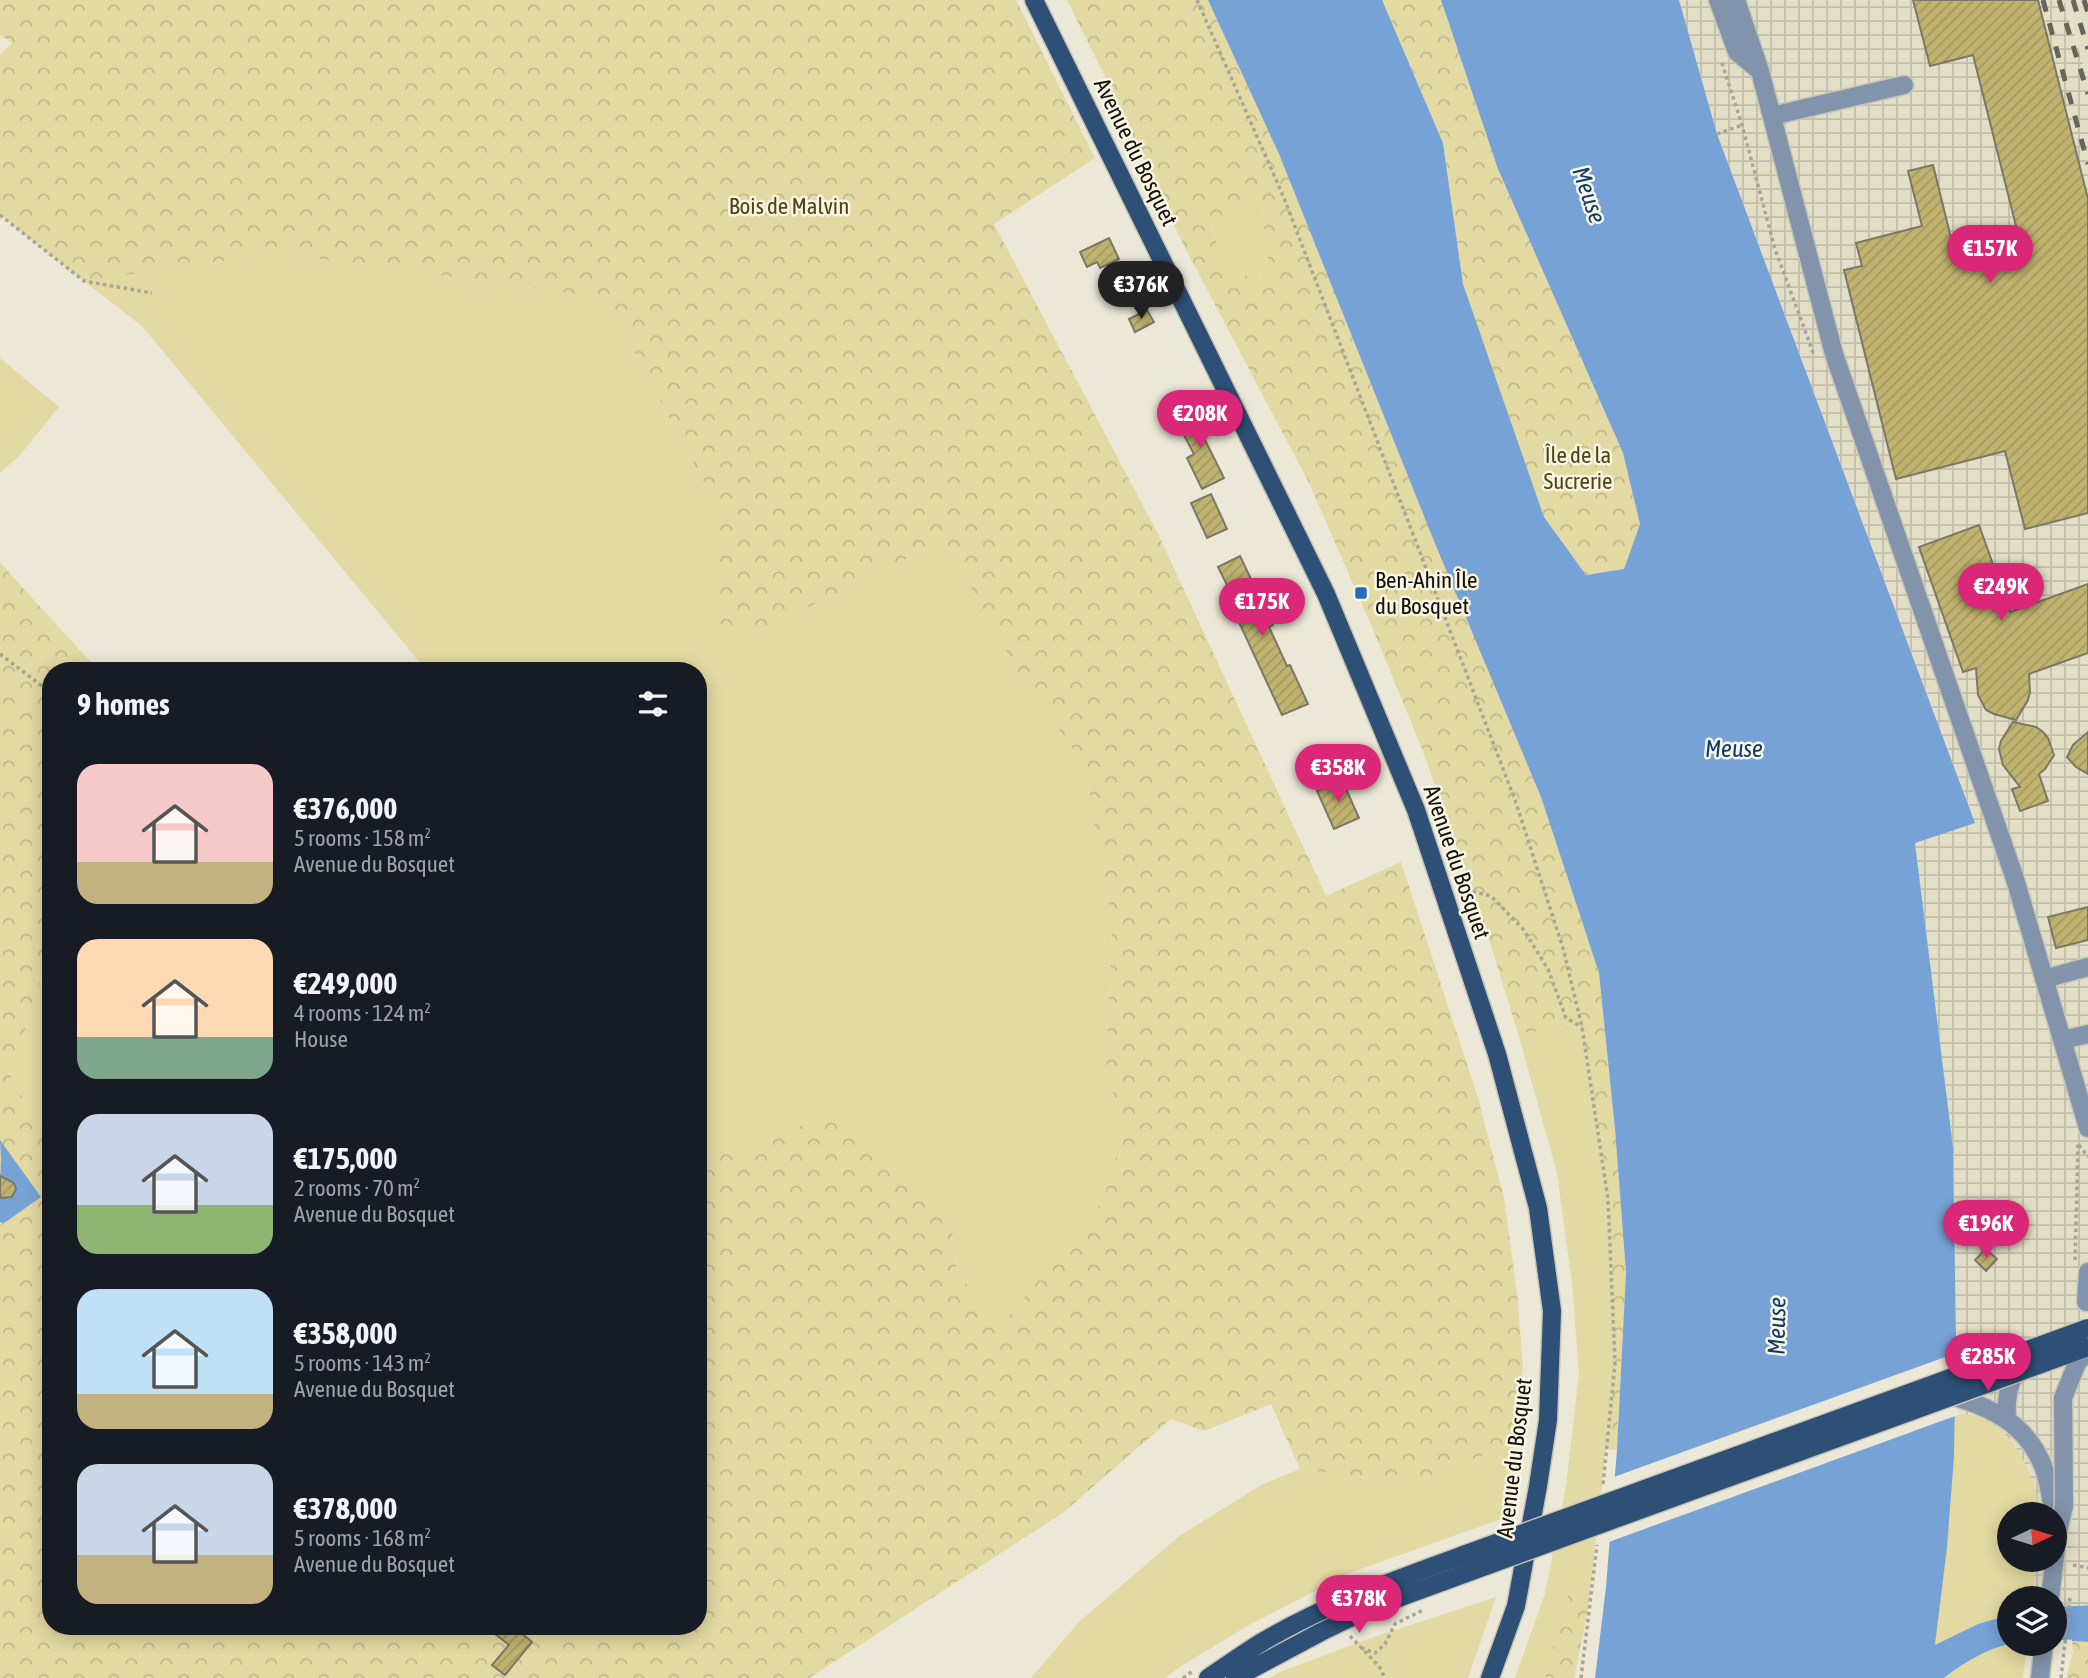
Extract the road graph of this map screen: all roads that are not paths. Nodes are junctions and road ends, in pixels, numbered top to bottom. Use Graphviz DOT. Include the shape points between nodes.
graph roads {
  1 [pos="1034,0"];
  2 [pos="1718,0"];
  3 [pos="1736,0"];
  4 [pos="1760,71"];
  5 [pos="1903,85"];
  6 [pos="1772,116"];
  7 [pos="2088,967"];
  8 [pos="2044,979"];
  9 [pos="2088,1034"];
  10 [pos="2062,1040"];
  11 [pos="2088,1128"];
  12 [pos="2088,1272"];
  13 [pos="2087,1302"];
  14 [pos="2088,1328"];
  15 [pos="2088,1348"];
  16 [pos="2025,1350"];
  17 [pos="2013,1374"];
  18 [pos="1952,1396"];
  19 [pos="2007,1418"];
  20 [pos="2052,1502"];
  21 [pos="2064,1502"];
  22 [pos="1469,1562"];
  23 [pos="2043,1656"];
  24 [pos="1208,1678"];
  25 [pos="1235,1678"];
  26 [pos="1490,1678"];
  27 [pos="2040,1678"];
  1 -- 26 [label="main road, Avenue du Bosquet" via="1326,594 1416,810 1497,1054 1538,1208 1552,1311 1548,1420 1538,1486 1516,1606"];
  2 -- 4 [label="street" via="1737,52"];
  3 -- 4 [label="street"];
  4 -- 6 [label="street"];
  5 -- 6 [label="street"];
  6 -- 8 [label="street" via="1834,354 2010,866"];
  7 -- 8 [label="street"];
  8 -- 10 [label="street"];
  9 -- 10 [label="street"];
  10 -- 11 [label="street"];
  12 -- 13 [label="street"];
  14 -- 16 [label="main road, bridge"];
  15 -- 17 [label="main road, bridge"];
  15 -- 21 [label="street, bridge" via="2063,1398"];
  16 -- 17 [label="street, bridge"];
  16 -- 22 [label="main road, bridge"];
  17 -- 18 [label="main road, bridge"];
  17 -- 19 [label="street"];
  18 -- 19 [label="street"];
  18 -- 22 [label="main road, bridge"];
  19 -- 20 [label="street" via="2043,1466"];
  22 -- 24 [label="main road" via="1365,1591 1262,1642"];
  22 -- 25 [label="main road"];
  23 -- 27 [label="street"];
}
